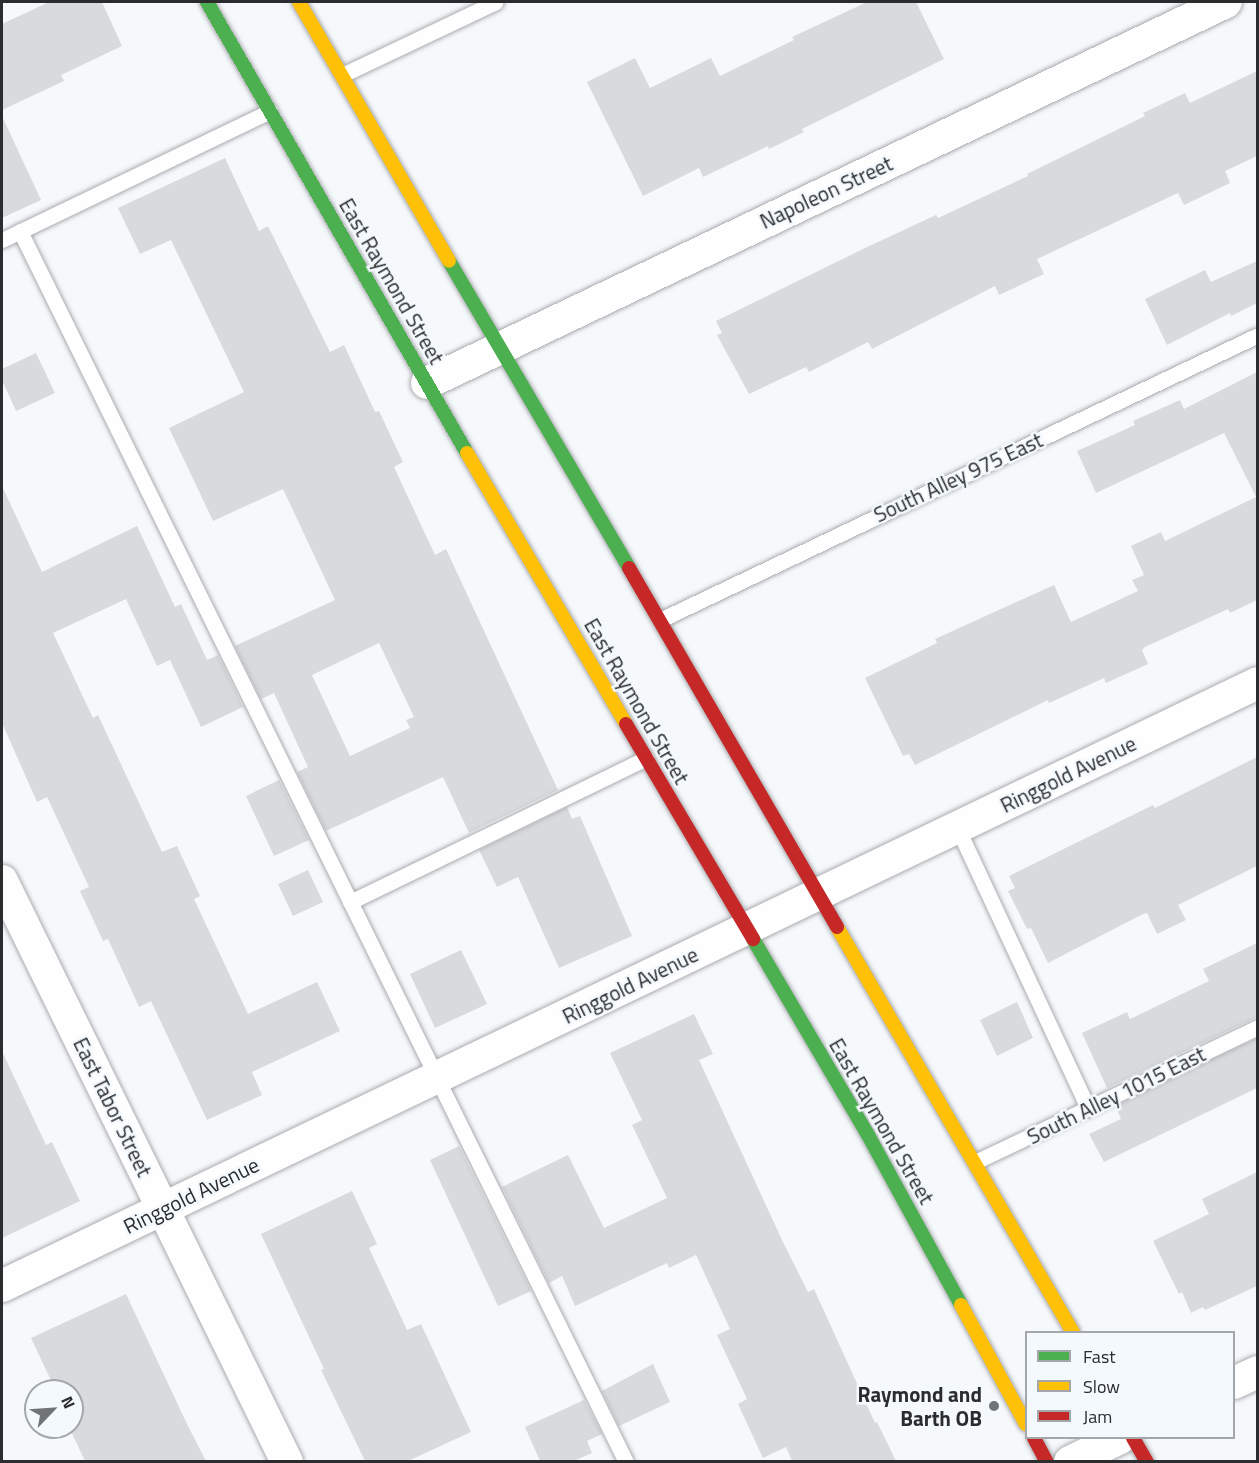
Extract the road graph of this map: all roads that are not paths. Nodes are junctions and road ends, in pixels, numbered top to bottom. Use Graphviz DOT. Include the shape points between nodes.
graph roads {
  1 [pos="207,2"];
  2 [pos="299,2"];
  3 [pos="496,2"];
  4 [pos="1226,2"];
  5 [pos="342,75"];
  6 [pos="270,111"];
  7 [pos="20,231"];
  8 [pos="2,240"];
  9 [pos="1257,335"];
  10 [pos="499,348"];
  11 [pos="427,383"];
  12 [pos="660,620"];
  13 [pos="1257,683"];
  14 [pos="646,758"];
  15 [pos="957,827"];
  16 [pos="2,881"];
  17 [pos="819,894"];
  18 [pos="350,902"];
  19 [pos="746,930"];
  20 [pos="1257,1027"];
  21 [pos="438,1077"];
  22 [pos="1088,1108"];
  23 [pos="975,1162"];
  24 [pos="163,1209"];
  25 [pos="2,1286"];
  26 [pos="1072,1331"];
  27 [pos="1257,1372"];
  28 [pos="1235,1382"];
  29 [pos="1025,1422"];
  30 [pos="1035,1439"];
  31 [pos="1116,1439"];
  32 [pos="1134,1439"];
  33 [pos="287,1461"];
  34 [pos="626,1461"];
  35 [pos="1047,1461"];
  36 [pos="1070,1461"];
  37 [pos="1147,1461"];
  1 -- 6 [label="main road, East Raymond Street"];
  2 -- 5 [label="main road"];
  3 -- 5 [label="lane"];
  4 -- 10 [label="street, Napoleon Street"];
  5 -- 10 [label="main road"];
  6 -- 7 [label="lane"];
  6 -- 11 [label="main road, East Raymond Street"];
  7 -- 8 [label="lane"];
  7 -- 18 [label="lane"];
  9 -- 12 [label="lane, South Alley 975 East"];
  10 -- 11 [label="street, Napoleon Street"];
  10 -- 12 [label="main road"];
  11 -- 14 [label="main road, East Raymond Street"];
  12 -- 17 [label="main road"];
  13 -- 15 [label="street, Ringgold Avenue"];
  14 -- 18 [label="lane"];
  14 -- 19 [label="main road, East Raymond Street"];
  15 -- 17 [label="street, Ringgold Avenue"];
  15 -- 22 [label="lane"];
  16 -- 24 [label="street, East Tabor Street"];
  17 -- 19 [label="street, Ringgold Avenue"];
  17 -- 23 [label="main road"];
  18 -- 21 [label="lane"];
  19 -- 21 [label="street, Ringgold Avenue"];
  19 -- 29 [label="main road, East Raymond Street" via="868,1134"];
  20 -- 22 [label="lane, South Alley 1015 East"];
  21 -- 24 [label="street, Ringgold Avenue"];
  21 -- 34 [label="lane"];
  22 -- 23 [label="lane, South Alley 1015 East"];
  23 -- 26 [label="main road"];
  24 -- 25 [label="street, Ringgold Avenue"];
  24 -- 33 [label="street, East Tabor Street"];
  27 -- 28 [label="street"];
  30 -- 35 [label="main road"];
  31 -- 36 [label="street"];
  32 -- 37 [label="main road"];
}
